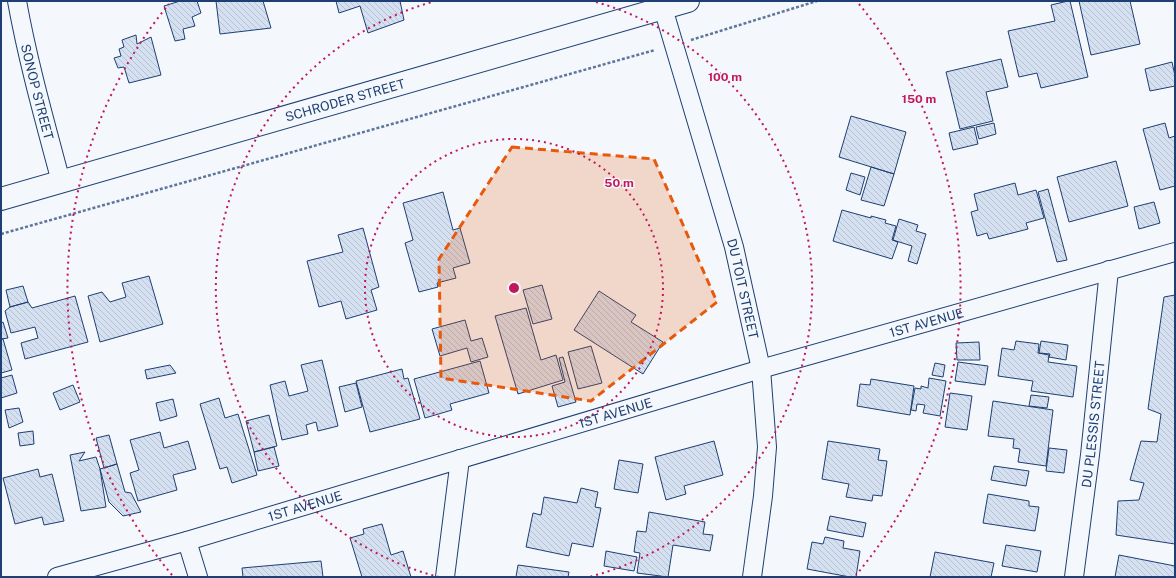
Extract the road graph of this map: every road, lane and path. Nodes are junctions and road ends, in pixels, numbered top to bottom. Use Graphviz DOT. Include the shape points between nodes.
graph roads {
  1 [pos="17,1"];
  2 [pos="688,1"];
  3 [pos="817,1"];
  4 [pos="663,8"];
  5 [pos="674,45"];
  6 [pos="61,182"];
  7 [pos="1,199"];
  8 [pos="1,234"];
  9 [pos="1175,252"];
  10 [pos="1109,270"];
  11 [pos="761,369"];
  12 [pos="460,459"];
  13 [pos="187,541"];
  14 [pos="57,577"];
  15 [pos="198,577"];
  16 [pos="445,577"];
  17 [pos="752,577"];
  18 [pos="1074,577"];
  1 -- 6 [label="street, SONOP STREET" via="26,48"];
  2 -- 4 [label="highway, SCHRODER STREET"];
  3 -- 5 [label="path"];
  4 -- 5 [label="street, DU TOIT STREET"];
  4 -- 6 [label="highway, SCHRODER STREET"];
  5 -- 8 [label="path"];
  5 -- 11 [label="street, DU TOIT STREET" via="734,247"];
  6 -- 7 [label="highway, SCHRODER STREET"];
  9 -- 10 [label="street, 1ST AVENUE"];
  10 -- 11 [label="street, 1ST AVENUE"];
  10 -- 18 [label="street, DU PLESSIS STREET" via="1090,456"];
  11 -- 12 [label="street, 1ST AVENUE"];
  11 -- 17 [label="street, DU TOIT STREET" via="767,447"];
  12 -- 13 [label="street, 1ST AVENUE"];
  12 -- 16 [label="street"];
  13 -- 14 [label="street, 1ST AVENUE"];
  13 -- 15 [label="street"];
}
